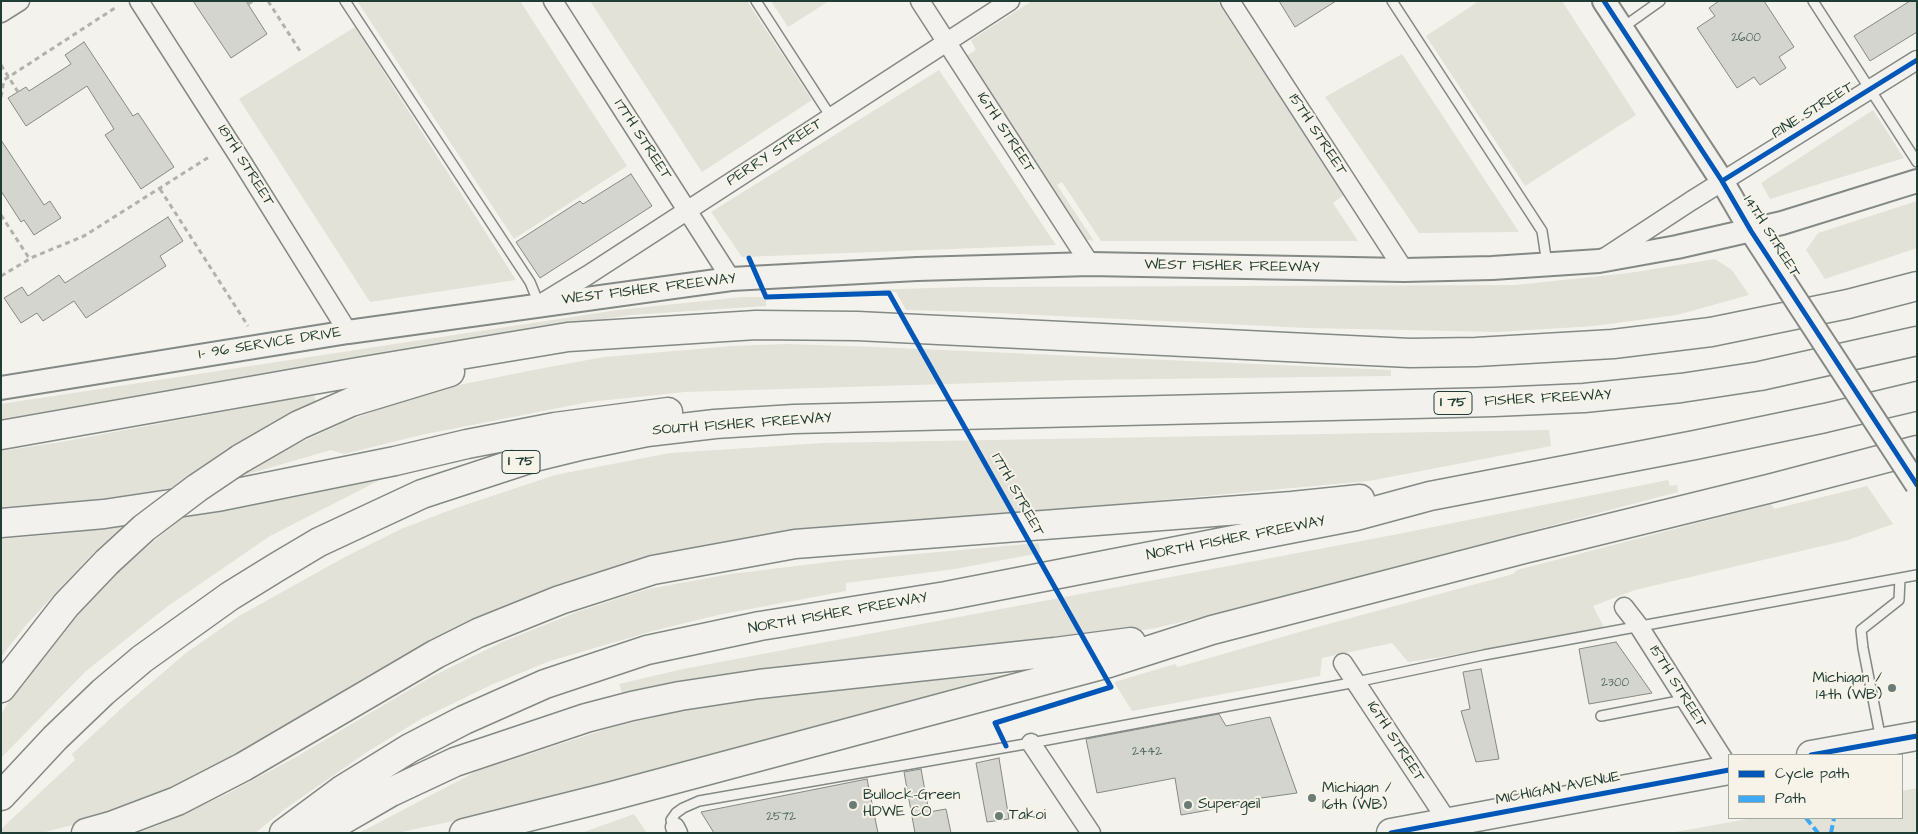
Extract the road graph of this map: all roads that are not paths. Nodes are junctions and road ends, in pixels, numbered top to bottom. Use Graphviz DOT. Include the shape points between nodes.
graph roads {
  1 [pos="20,1"];
  2 [pos="139,1"];
  3 [pos="345,1"];
  4 [pos="553,1"];
  5 [pos="756,1"];
  6 [pos="920,1"];
  7 [pos="1010,1"];
  8 [pos="1230,1"];
  9 [pos="1392,1"];
  10 [pos="1604,1"];
  11 [pos="1660,1"];
  12 [pos="1813,1"];
  13 [pos="1,13"];
  14 [pos="1622,28"];
  15 [pos="947,42"];
  16 [pos="1917,60"];
  17 [pos="1870,90"];
  18 [pos="831,117"];
  19 [pos="1917,162"];
  20 [pos="1722,181"];
  21 [pos="1917,181"];
  22 [pos="687,210"];
  23 [pos="1751,230"];
  24 [pos="1599,261"];
  25 [pos="1090,264"];
  26 [pos="1547,264"];
  27 [pos="1404,270"];
  28 [pos="1917,272"];
  29 [pos="731,279"];
  30 [pos="1917,286"];
  31 [pos="540,304"];
  32 [pos="1848,304"];
  33 [pos="348,332"];
  34 [pos="635,333"];
  35 [pos="1917,341"];
  36 [pos="1,388"];
  37 [pos="1917,396"];
  38 [pos="1144,410"];
  39 [pos="1,435"];
  40 [pos="1917,450"];
  41 [pos="1917,485"];
  42 [pos="1430,496"];
  43 [pos="1,522"];
  44 [pos="1917,575"];
  45 [pos="1900,578"];
  46 [pos="1624,607"];
  47 [pos="1638,625"];
  48 [pos="1212,630"];
  49 [pos="1343,663"];
  50 [pos="1356,682"];
  51 [pos="1,688"];
  52 [pos="1684,700"];
  53 [pos="1601,716"];
  54 [pos="1917,736"];
  55 [pos="1031,743"];
  56 [pos="1882,743"];
  57 [pos="1817,754"];
  58 [pos="1728,767"];
  59 [pos="1728,769"];
  60 [pos="1,796"];
  61 [pos="1451,828"];
  62 [pos="676,830"];
  63 [pos="86,833"];
  64 [pos="284,833"];
  65 [pos="320,833"];
  66 [pos="464,833"];
  67 [pos="1091,833"];
  68 [pos="1391,833"];
  1 -- 13 [label="street"];
  2 -- 33 [label="street, 18TH STREET"];
  3 -- 31 [label="lane" via="530,282"];
  4 -- 22 [label="street, 17TH STREET"];
  5 -- 18 [label="lane"];
  6 -- 15 [label="street, 16TH STREET"];
  7 -- 15 [label="street, PERRY STREET"];
  8 -- 27 [label="street, 15TH STREET"];
  9 -- 26 [label="lane" via="1542,231"];
  10 -- 14 [label="street, 14TH STREET"];
  11 -- 14 [label="lane"];
  12 -- 17 [label="lane"];
  14 -- 20 [label="street, 14TH STREET"];
  15 -- 18 [label="street, PERRY STREET"];
  15 -- 25 [label="street, 16TH STREET"];
  16 -- 17 [label="street, PINE STREET"];
  17 -- 19 [label="lane"];
  17 -- 20 [label="street, PINE STREET"];
  18 -- 22 [label="street, PERRY STREET"];
  20 -- 23 [label="street, 14TH STREET"];
  20 -- 24 [label="street, PINE STREET"];
  21 -- 23 [label="street, WEST FISHER FREEWAY" via="1795,220"];
  22 -- 29 [label="street, 17TH STREET"];
  22 -- 31 [label="street, PERRY STREET"];
  23 -- 24 [label="street, WEST FISHER FREEWAY"];
  23 -- 41 [label="street, 14TH STREET, bridge"];
  24 -- 26 [label="street, WEST FISHER FREEWAY"];
  25 -- 27 [label="street, WEST FISHER FREEWAY"];
  25 -- 29 [label="street, WEST FISHER FREEWAY"];
  26 -- 27 [label="street, WEST FISHER FREEWAY"];
  28 -- 32 [label="main road"];
  29 -- 31 [label="street, WEST FISHER FREEWAY"];
  30 -- 32 [label="main road"];
  31 -- 33 [label="street, I- 96 SERVICE DRIVE"];
  32 -- 34 [label="main road" via="1711,332 1613,344 1476,352 1410,353 857,326 756,325"];
  33 -- 36 [label="street, I- 96 SERVICE DRIVE"];
  34 -- 39 [label="main road" via="568,337"];
  34 -- 51 [label="main road, bridge" via="426,378 351,402 299,425 240,459 144,528 66,604"];
  35 -- 38 [label="main road, FISHER FREEWAY / I 75" via="1760,376 1584,398"];
  37 -- 42 [label="main road" via="1705,443"];
  38 -- 43 [label="main road" via="1032,400 749,406 677,411 547,428 217,497 104,514"];
  38 -- 60 [label="main road, SOUTH FISHER FREEWAY / I 75" via="715,424 647,432 584,445 486,472 422,494 319,542 230,596 162,644 104,692 54,738"];
  40 -- 48 [label="main road"];
  42 -- 63 [label="main road" via="1354,499 795,544 653,570 560,600 478,633 218,780 176,801"];
  42 -- 64 [label="main road, NORTH FISHER FREEWAY" via="1356,516 946,596 760,626 647,650 545,684 464,720 410,748 342,790"];
  44 -- 45 [label="lane"];
  45 -- 47 [label="lane"];
  45 -- 56 [label="lane" via="1899,600 1861,630"];
  46 -- 47 [label="street, 15TH STREET"];
  47 -- 50 [label="lane"];
  47 -- 52 [label="street, 15TH STREET"];
  48 -- 65 [label="main road" via="1055,652 759,684 632,706 455,762 391,792"];
  48 -- 66 [label="main road" via="1109,663"];
  49 -- 50 [label="street, 16TH STREET"];
  50 -- 55 [label="lane"];
  50 -- 61 [label="street, 16TH STREET"];
  52 -- 53 [label="lane"];
  52 -- 58 [label="street, 15TH STREET"];
  54 -- 56 [label="main road"];
  55 -- 62 [label="lane" via="699,801 676,813 672,820"];
  55 -- 67 [label="street"];
  56 -- 57 [label="main road"];
  59 -- 61 [label="main road, MICHIGAN AVENUE"];
  61 -- 68 [label="main road, MICHIGAN AVENUE"];
}
